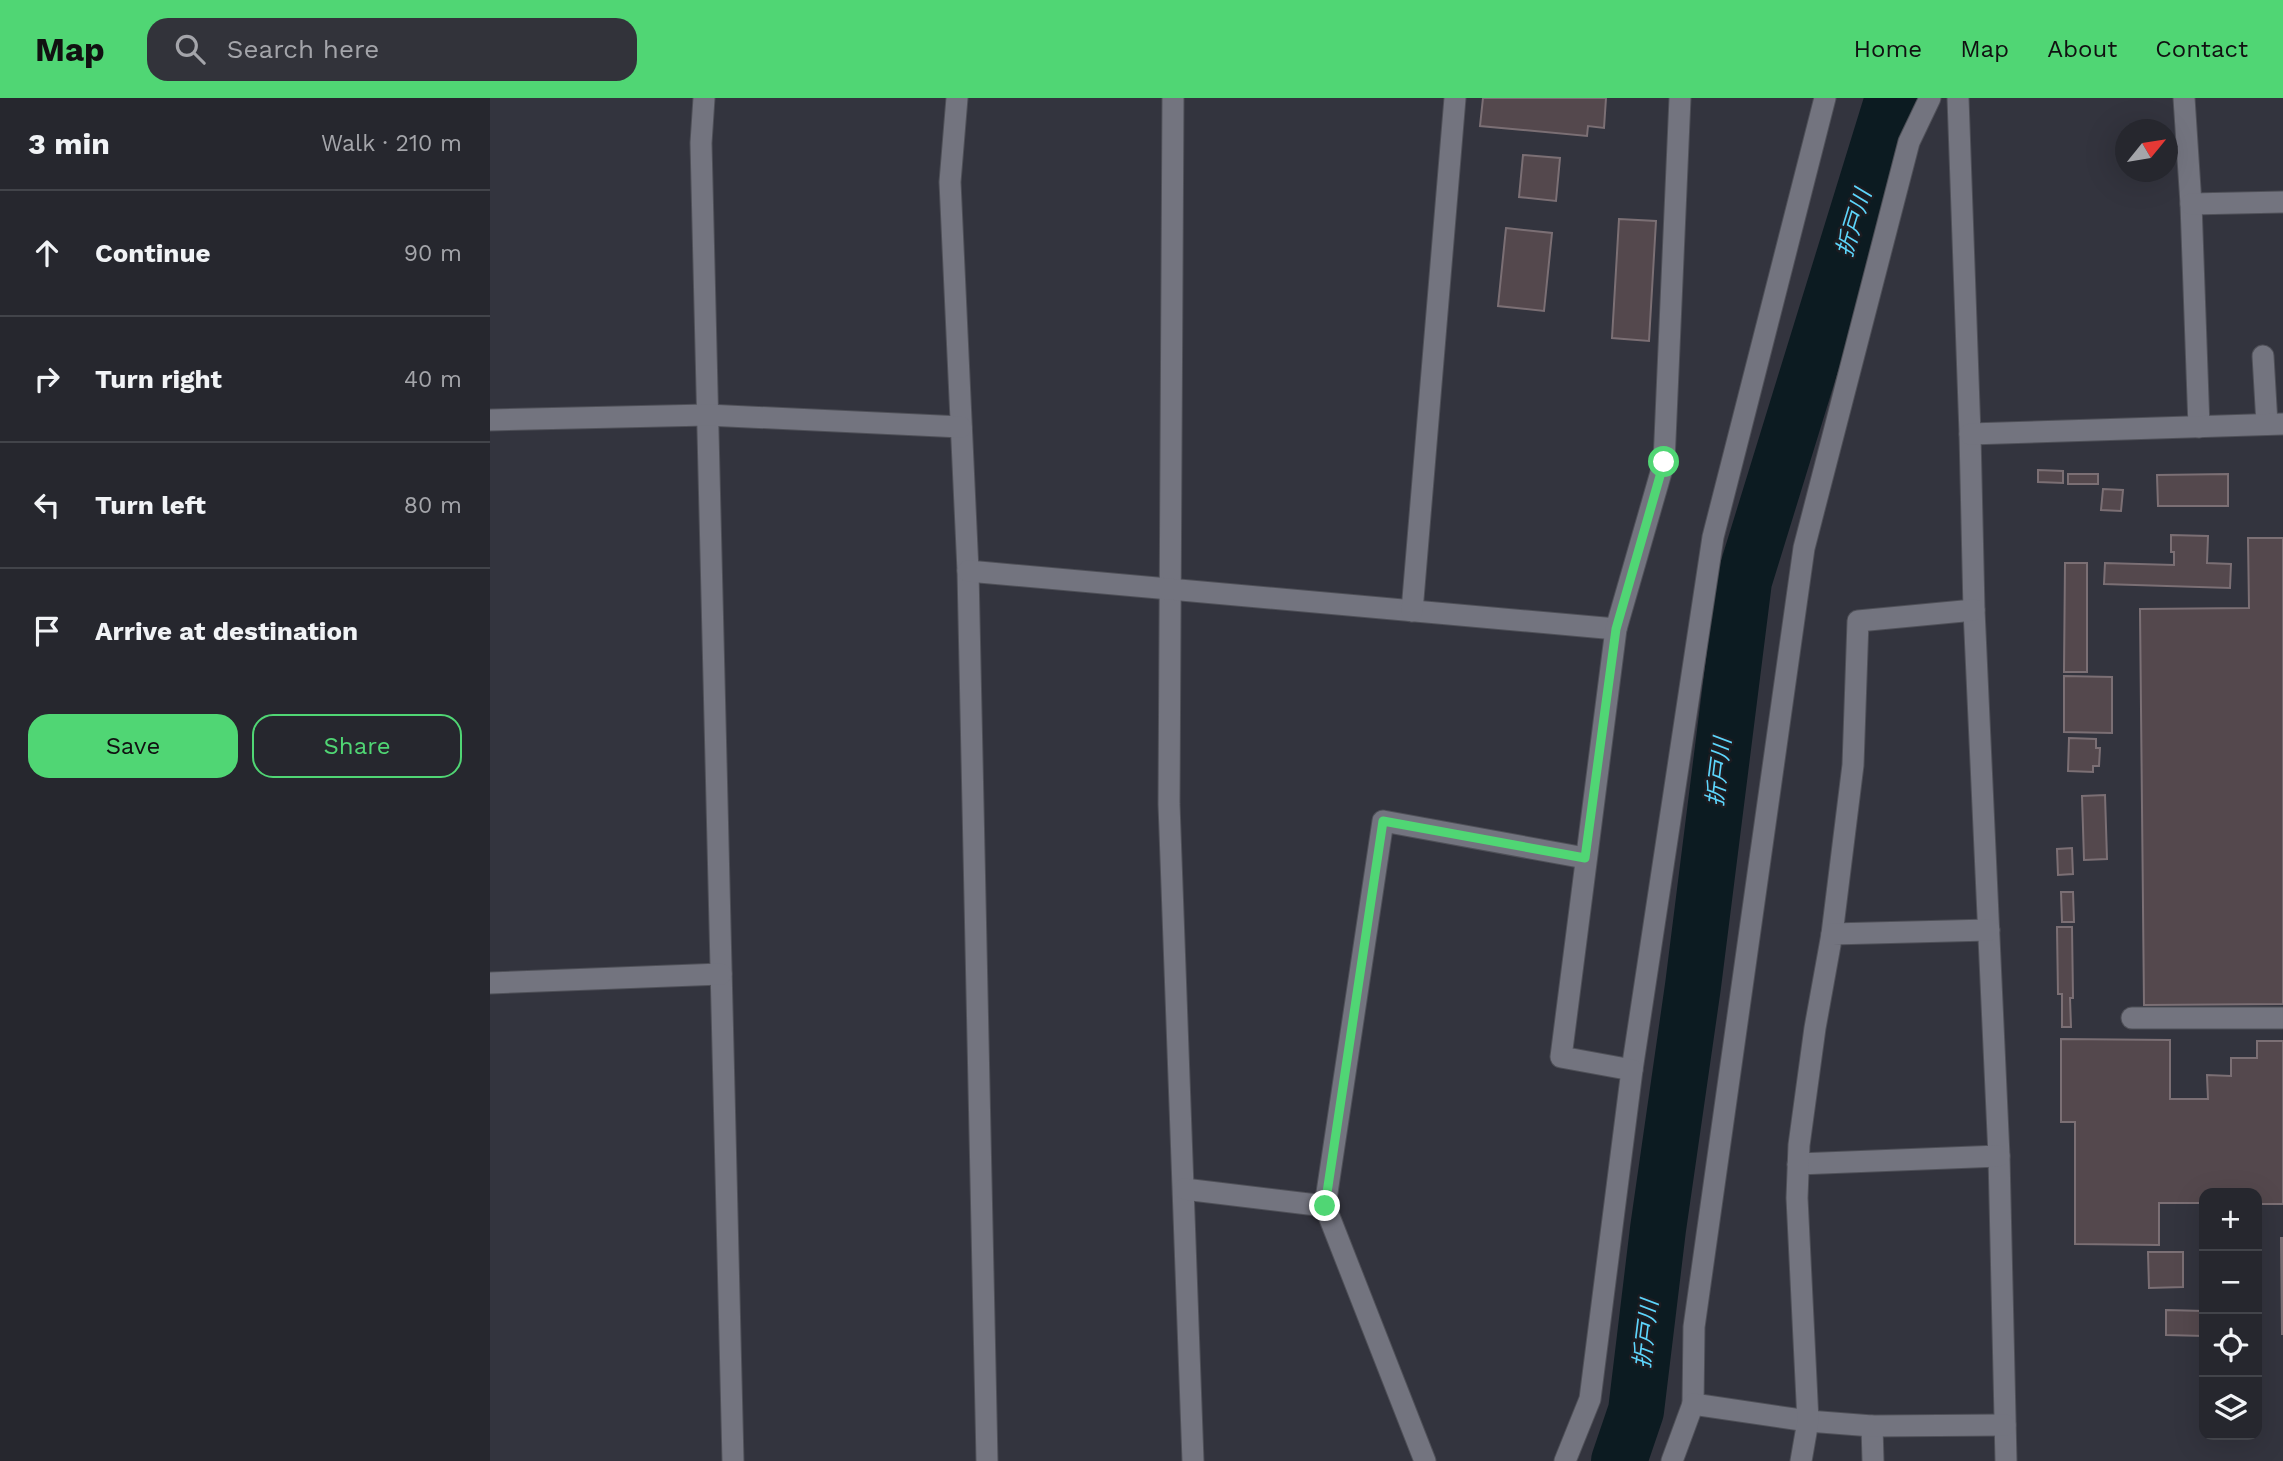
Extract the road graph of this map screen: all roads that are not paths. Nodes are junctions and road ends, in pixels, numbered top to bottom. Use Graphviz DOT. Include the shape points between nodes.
graph roads {
  1 [pos="704,98"];
  2 [pos="957,98"];
  3 [pos="1173,98"];
  4 [pos="1455,98"];
  5 [pos="1681,98"];
  6 [pos="1825,98"];
  7 [pos="1930,98"];
  8 [pos="1958,98"];
  9 [pos="2184,98"];
  10 [pos="2283,202"];
  11 [pos="2191,204"];
  12 [pos="2263,356"];
  13 [pos="707,415"];
  14 [pos="490,420"];
  15 [pos="2275,424"];
  16 [pos="961,427"];
  17 [pos="2199,427"];
  18 [pos="1970,434"];
  19 [pos="968,571"];
  20 [pos="1170,588"];
  21 [pos="1974,610"];
  22 [pos="1412,611"];
  23 [pos="1616,629"];
  24 [pos="1585,858"];
  25 [pos="1989,930"];
  26 [pos="1832,934"];
  27 [pos="721,974"];
  28 [pos="490,983"];
  29 [pos="2133,1018"];
  30 [pos="2283,1018"];
  31 [pos="1632,1070"];
  32 [pos="2000,1156"];
  33 [pos="1798,1164"];
  34 [pos="1184,1189"];
  35 [pos="1325,1206"];
  36 [pos="1693,1404"];
  37 [pos="1808,1421"];
  38 [pos="2005,1425"];
  39 [pos="1872,1426"];
  40 [pos="733,1461"];
  41 [pos="987,1461"];
  42 [pos="1193,1461"];
  43 [pos="1425,1461"];
  44 [pos="1565,1461"];
  45 [pos="1672,1461"];
  46 [pos="1801,1461"];
  47 [pos="1873,1461"];
  48 [pos="2007,1461"];
  1 -- 13 [label="street"];
  2 -- 16 [label="street" via="950,182"];
  3 -- 20 [label="street"];
  4 -- 22 [label="street"];
  5 -- 23 [label="street" via="1664,462"];
  6 -- 31 [label="street" via="1713,537"];
  7 -- 36 [label="street" via="1909,142 1804,548 1695,1314"];
  8 -- 18 [label="street"];
  9 -- 11 [label="street"];
  10 -- 11 [label="street"];
  11 -- 17 [label="street"];
  12 -- 15 [label="street"];
  13 -- 14 [label="street"];
  13 -- 16 [label="street"];
  13 -- 27 [label="street"];
  15 -- 17 [label="street"];
  16 -- 19 [label="street"];
  17 -- 18 [label="street"];
  18 -- 21 [label="street"];
  19 -- 20 [label="street"];
  19 -- 41 [label="street"];
  20 -- 22 [label="street"];
  20 -- 34 [label="street" via="1169,804"];
  21 -- 25 [label="street"];
  21 -- 26 [label="street" via="1858,621 1853,765"];
  22 -- 23 [label="street"];
  23 -- 24 [label="street"];
  24 -- 31 [label="street" via="1561,1056"];
  24 -- 35 [label="street" via="1383,821"];
  25 -- 26 [label="street"];
  25 -- 32 [label="street"];
  26 -- 33 [label="street"];
  27 -- 28 [label="street"];
  27 -- 40 [label="street"];
  29 -- 30 [label="street"];
  31 -- 44 [label="street" via="1590,1399"];
  32 -- 33 [label="street"];
  32 -- 38 [label="street"];
  33 -- 37 [label="street"];
  34 -- 35 [label="street"];
  34 -- 42 [label="street"];
  35 -- 43 [label="street"];
  36 -- 37 [label="street"];
  36 -- 45 [label="street"];
  37 -- 39 [label="street"];
  37 -- 46 [label="street"];
  38 -- 39 [label="street"];
  38 -- 48 [label="street"];
  39 -- 47 [label="street"];
}
